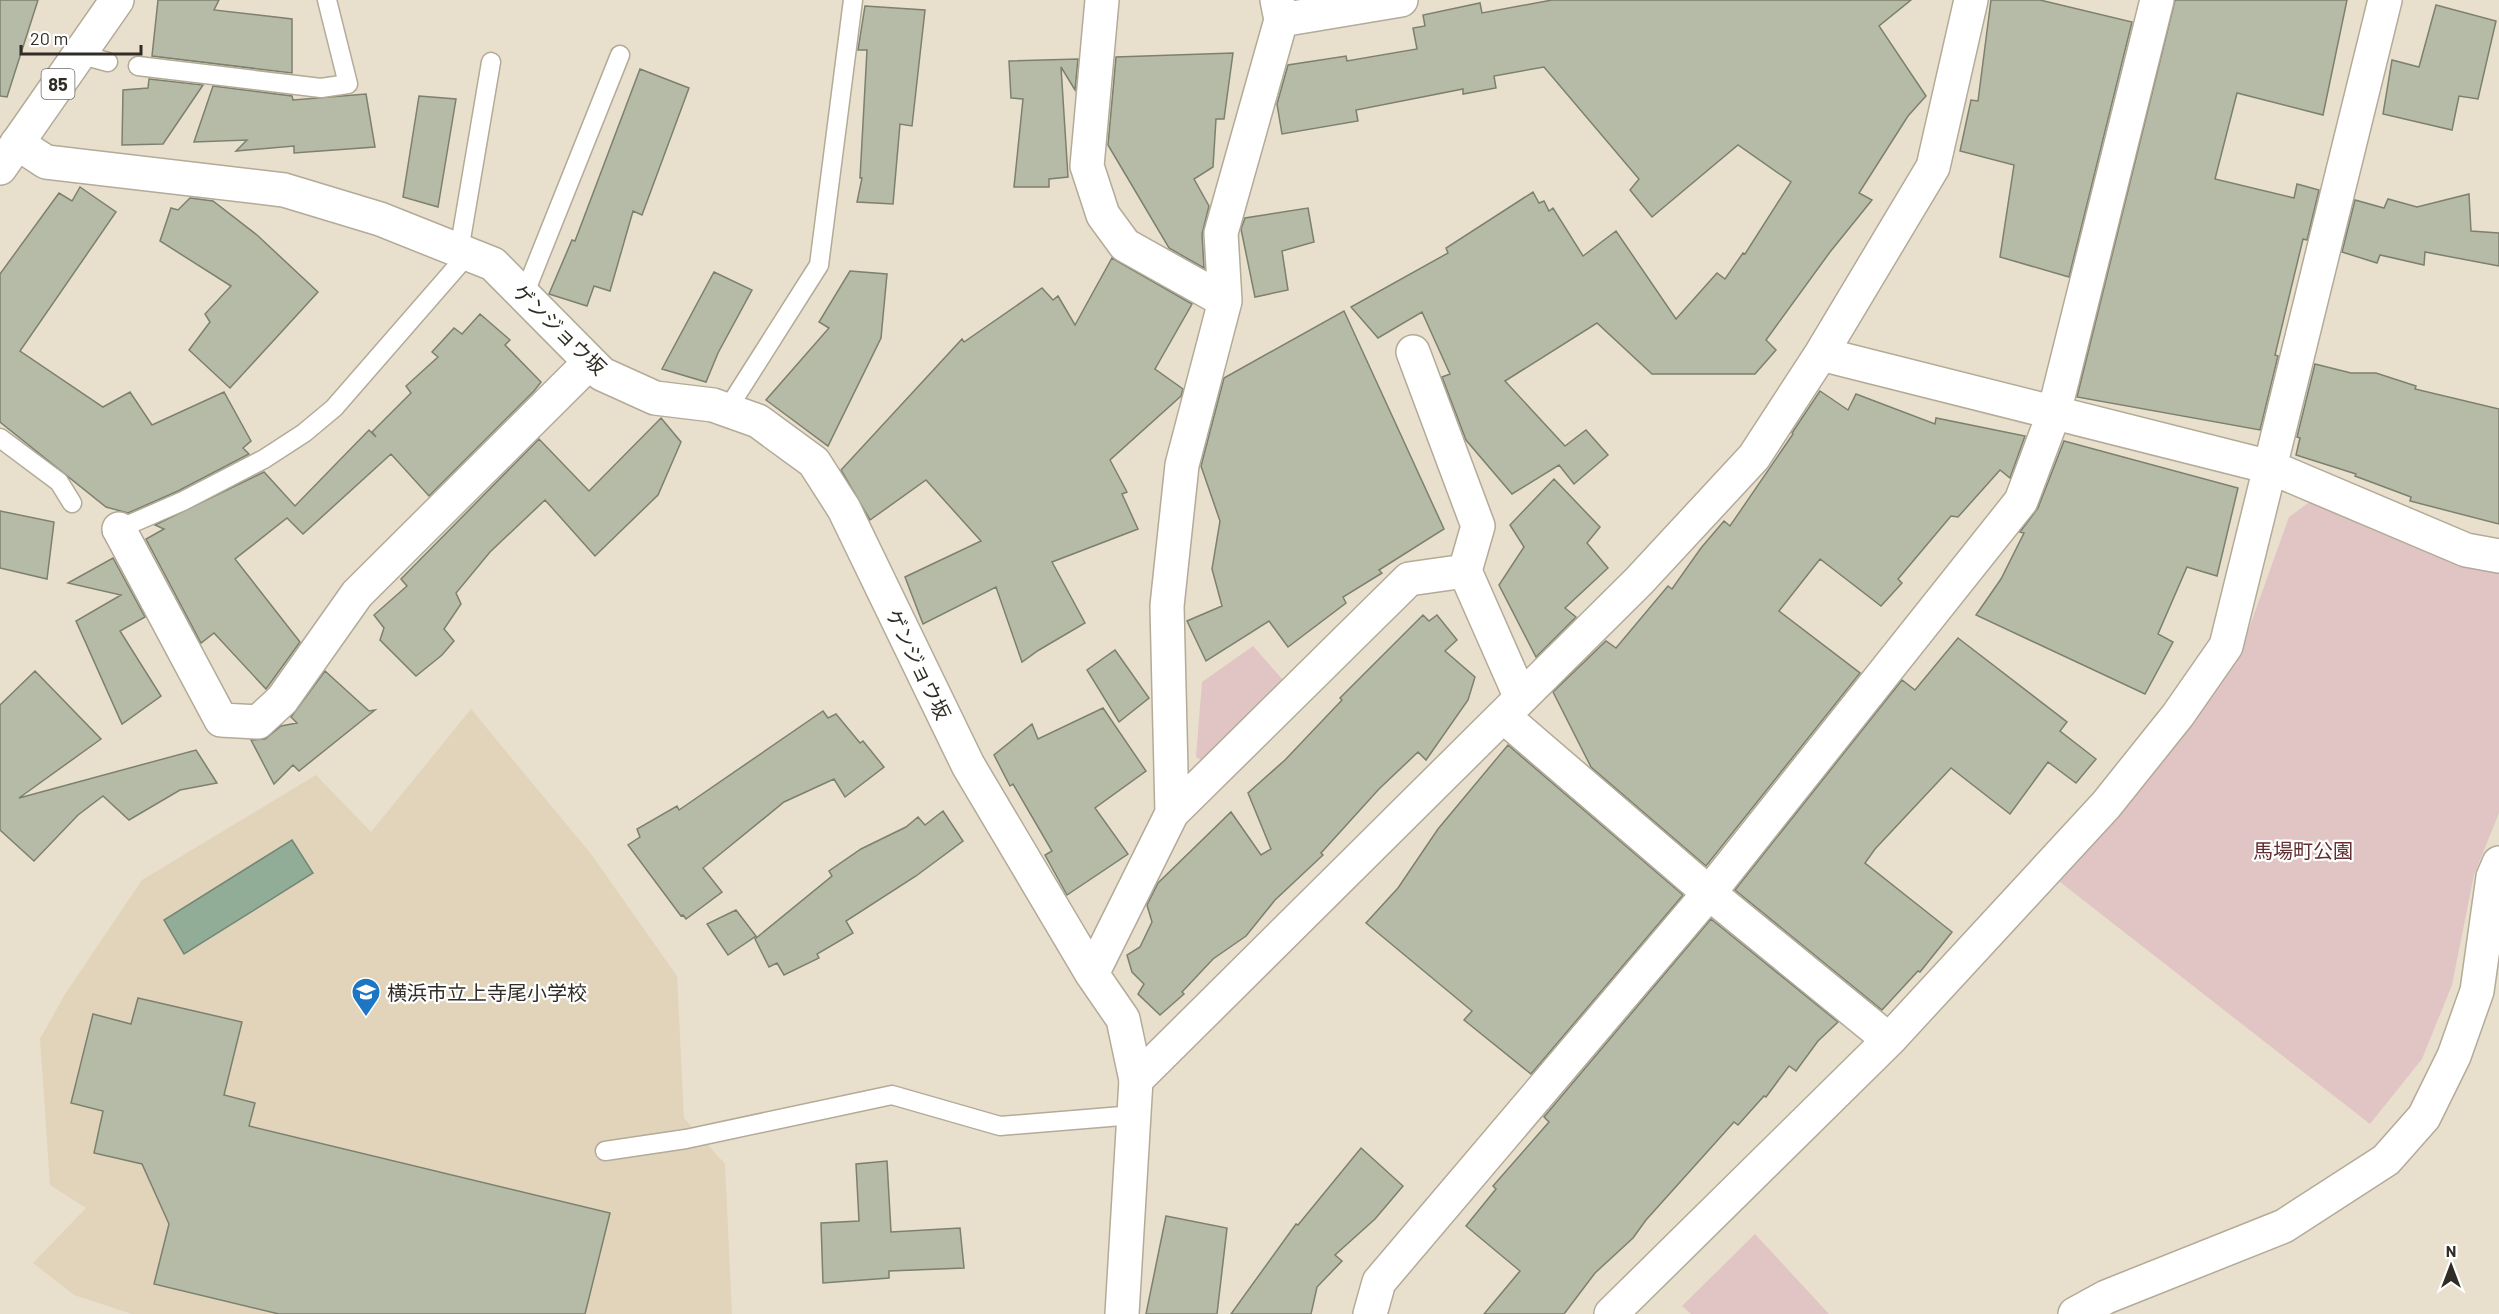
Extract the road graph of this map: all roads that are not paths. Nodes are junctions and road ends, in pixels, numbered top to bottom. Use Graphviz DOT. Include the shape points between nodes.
graph roads {
  1 [pos="117,0"];
  2 [pos="327,0"];
  3 [pos="853,0"];
  4 [pos="1102,0"];
  5 [pos="1401,0"];
  6 [pos="1971,0"];
  7 [pos="2157,0"];
  8 [pos="2385,0"];
  9 [pos="1279,10"];
  10 [pos="620,55"];
  11 [pos="491,62"];
  12 [pos="138,66"];
  13 [pos="9,156"];
  14 [pos="464,252"];
  15 [pos="524,295"];
  16 [pos="1226,301"];
  17 [pos="1413,352"];
  18 [pos="1821,354"];
  19 [pos="590,362"];
  20 [pos="727,410"];
  21 [pos="2054,413"];
  22 [pos="0,438"];
  23 [pos="2270,467"];
  24 [pos="72,503"];
  25 [pos="112,531"];
  26 [pos="2499,556"];
  27 [pos="1465,571"];
  28 [pos="1512,707"];
  29 [pos="1172,813"];
  30 [pos="2499,863"];
  31 [pos="1709,893"];
  32 [pos="1092,974"];
  33 [pos="1888,1040"];
  34 [pos="1136,1080"];
  35 [pos="1134,1115"];
  36 [pos="605,1151"];
  37 [pos="1122,1314"];
  38 [pos="1370,1314"];
  39 [pos="1611,1314"];
  40 [pos="2075,1314"];
  1 -- 13 [label="street, 85" via="93,58"];
  2 -- 12 [label="lane" via="348,84 321,88"];
  3 -- 20 [label="lane" via="819,265"];
  4 -- 16 [label="street" via="1087,166 1103,215 1125,245"];
  5 -- 9 [label="street"];
  6 -- 18 [label="street" via="1933,167"];
  7 -- 21 [label="street"];
  8 -- 23 [label="street"];
  9 -- 16 [label="street" via="1221,233"];
  10 -- 15 [label="lane"];
  11 -- 14 [label="lane"];
  13 -- 14 [label="street, ゲンジョウ坂" via="284,190 380,219"];
  14 -- 15 [label="street, ゲンジョウ坂" via="493,264"];
  14 -- 25 [label="lane" via="334,408 304,433 213,486"];
  15 -- 19 [label="street, ゲンジョウ坂"];
  16 -- 29 [label="street" via="1182,465 1178,501 1167,606"];
  17 -- 27 [label="street" via="1478,526"];
  18 -- 21 [label="street"];
  18 -- 28 [label="street" via="1754,458"];
  19 -- 20 [label="street, ゲンジョウ坂" via="602,374 655,398"];
  19 -- 25 [label="street" via="357,594 282,700 258,722 221,720"];
  20 -- 32 [label="street, ゲンジョウ坂" via="758,421 814,462 844,509 968,765"];
  21 -- 23 [label="street"];
  21 -- 31 [label="street" via="2021,501"];
  22 -- 24 [label="lane" via="59,482"];
  23 -- 26 [label="street" via="2466,550"];
  23 -- 33 [label="street" via="2226,646 2178,715 2106,805"];
  27 -- 28 [label="street"];
  27 -- 29 [label="street" via="1409,579"];
  28 -- 31 [label="street"];
  28 -- 34 [label="street"];
  29 -- 32 [label="street"];
  30 -- 40 [label="street" via="2493,876 2477,991 2454,1056 2424,1117 2386,1160 2284,1226 2106,1297"];
  31 -- 33 [label="street"];
  31 -- 38 [label="street" via="1379,1282"];
  32 -- 34 [label="street, ゲンジョウ坂" via="1123,1019"];
  33 -- 39 [label="street"];
  34 -- 35 [label="street, ゲンジョウ坂"];
  35 -- 36 [label="lane" via="1000,1126 892,1095 686,1139"];
  35 -- 37 [label="street, ゲンジョウ坂"];
}
